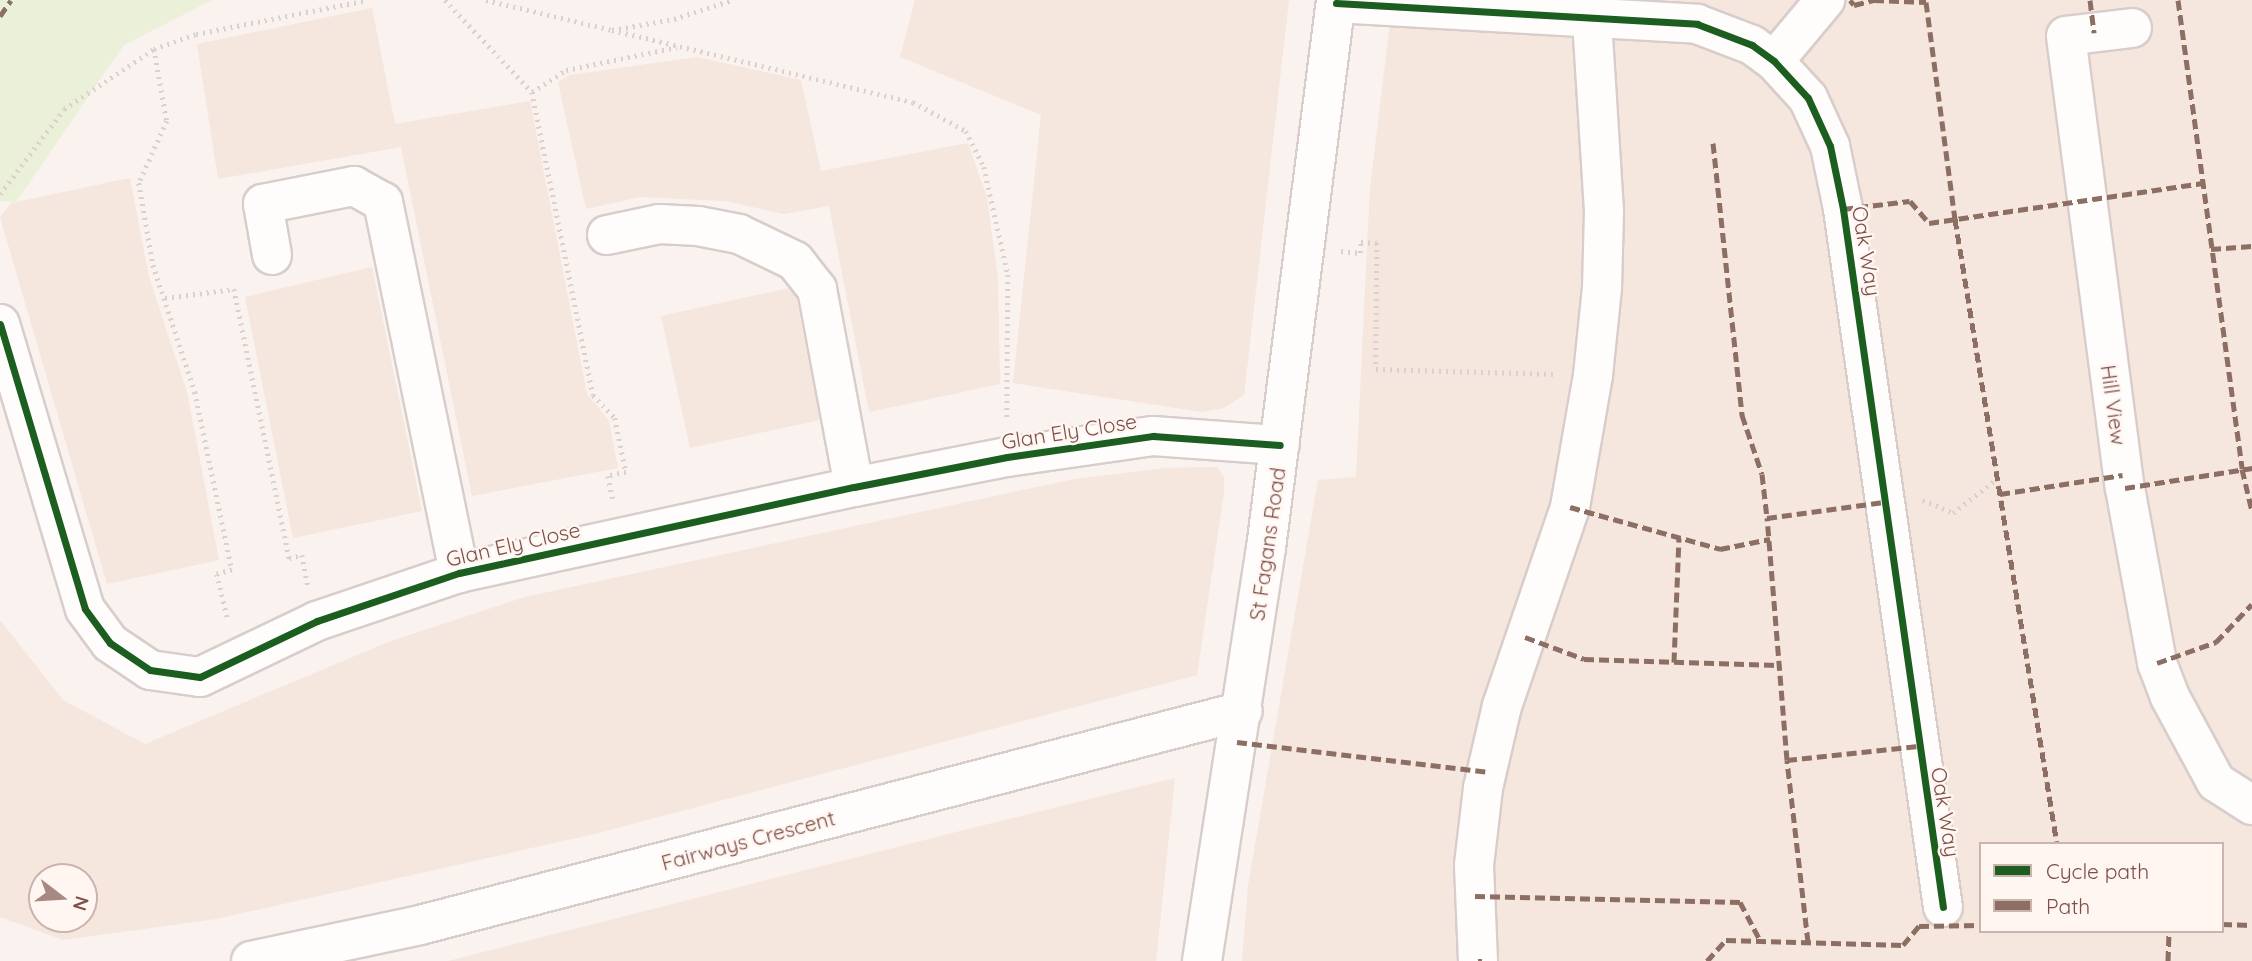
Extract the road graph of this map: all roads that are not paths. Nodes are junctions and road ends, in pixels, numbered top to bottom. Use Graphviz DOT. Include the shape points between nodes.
graph roads {
  1 [pos="1825,0"];
  2 [pos="1336,2"];
  3 [pos="1592,18"];
  4 [pos="2133,28"];
  5 [pos="1774,61"];
  6 [pos="607,235"];
  7 [pos="272,255"];
  8 [pos="0,324"];
  9 [pos="1280,445"];
  10 [pos="854,487"];
  11 [pos="458,573"];
  12 [pos="1242,711"];
  13 [pos="2252,805"];
  14 [pos="1943,907"];
  15 [pos="251,961"];
  16 [pos="1202,961"];
  17 [pos="1478,961"];
  1 -- 5 [label="street"];
  2 -- 3 [label="street, Oak Way"];
  2 -- 9 [label="street, St Fagans Road"];
  3 -- 5 [label="street, Oak Way" via="1697,24 1752,46"];
  3 -- 17 [label="street" via="1604,211 1593,375 1570,507 1502,706 1483,788 1474,865"];
  4 -- 13 [label="street, Hill View" via="2066,36 2125,488 2157,663 2170,697 2216,782"];
  5 -- 14 [label="street, Oak Way" via="1808,98 1830,146 1870,385"];
  6 -- 10 [label="street" via="659,224 698,226 739,234 795,261 817,289"];
  7 -- 11 [label="street, Glan Ely Close" via="262,204 354,186 383,202"];
  8 -- 11 [label="street, Glan Ely Close" via="85,609 110,643 150,670 200,677 317,621"];
  9 -- 10 [label="street, Glan Ely Close" via="1153,436 1007,457"];
  9 -- 12 [label="street, St Fagans Road"];
  10 -- 11 [label="street, Glan Ely Close"];
  12 -- 15 [label="street, Fairways Crescent" via="433,921"];
  12 -- 16 [label="street, St Fagans Road"];
}
